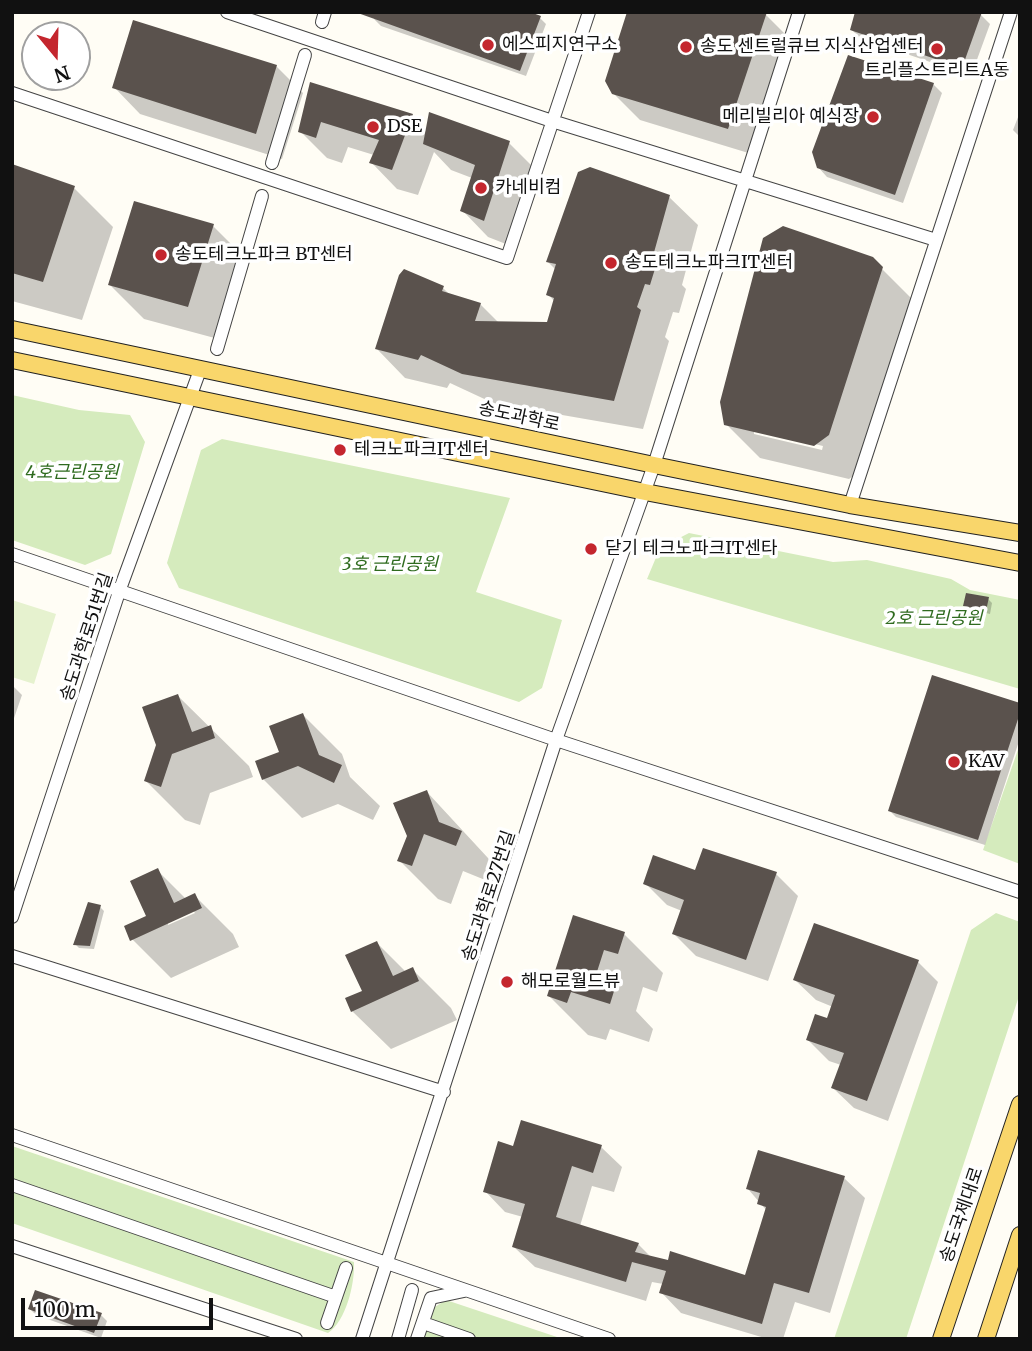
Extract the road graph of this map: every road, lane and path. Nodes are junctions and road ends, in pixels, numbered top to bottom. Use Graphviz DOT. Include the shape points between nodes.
graph roads {
  1 [pos="227,12"];
  2 [pos="589,12"];
  3 [pos="799,12"];
  4 [pos="1011,12"];
  5 [pos="306,55"];
  6 [pos="12,93"];
  7 [pos="552,121"];
  8 [pos="272,163"];
  9 [pos="743,180"];
  10 [pos="262,196"];
  11 [pos="936,240"];
  12 [pos="12,329"];
  13 [pos="217,349"];
  14 [pos="12,360"];
  15 [pos="200,370"];
  16 [pos="190,397"];
  17 [pos="654,465"];
  18 [pos="645,492"];
  19 [pos="850,505"];
  20 [pos="1020,533"];
  21 [pos="12,554"];
  22 [pos="1020,564"];
  23 [pos="120,589"];
  24 [pos="556,740"];
  25 [pos="1020,892"];
  26 [pos="12,917"];
  27 [pos="12,956"];
  28 [pos="444,1093"];
  29 [pos="1020,1104"];
  30 [pos="12,1135"];
  31 [pos="12,1185"];
  32 [pos="1020,1235"];
  33 [pos="12,1246"];
  34 [pos="385,1264"];
  35 [pos="346,1268"];
  36 [pos="412,1290"];
  37 [pos="465,1290"];
  38 [pos="336,1297"];
  39 [pos="327,1323"];
  40 [pos="429,1325"];
  41 [pos="296,1339"];
  42 [pos="362,1339"];
  43 [pos="398,1339"];
  44 [pos="417,1339"];
  45 [pos="469,1339"];
  46 [pos="609,1339"];
  47 [pos="941,1339"];
  48 [pos="986,1339"];
  1 -- 7 [label="street"];
  2 -- 7 [label="street"];
  3 -- 9 [label="street, 송도과학로27번길"];
  4 -- 11 [label="street"];
  5 -- 8 [label="street"];
  6 -- 7 [label="street" via="508,258"];
  7 -- 9 [label="street"];
  9 -- 11 [label="street"];
  9 -- 17 [label="street, 송도과학로27번길"];
  10 -- 13 [label="street"];
  11 -- 19 [label="street"];
  12 -- 15 [label="main road, 송도과학로"];
  14 -- 16 [label="main road"];
  15 -- 16 [label="street, 송도과학로51번길"];
  15 -- 17 [label="main road, 송도과학로"];
  16 -- 18 [label="main road"];
  16 -- 23 [label="street, 송도과학로51번길"];
  17 -- 18 [label="street, 송도과학로27번길"];
  17 -- 19 [label="main road, 송도과학로"];
  18 -- 22 [label="main road"];
  18 -- 24 [label="street, 송도과학로27번길"];
  19 -- 20 [label="main road, 송도과학로"];
  21 -- 23 [label="street"];
  23 -- 24 [label="street"];
  23 -- 26 [label="street, 송도과학로51번길"];
  24 -- 25 [label="street"];
  24 -- 28 [label="street, 송도과학로27번길"];
  27 -- 28 [label="street"];
  28 -- 34 [label="street, 송도과학로27번길"];
  29 -- 47 [label="main road, 송도국제대로"];
  30 -- 34 [label="street"];
  31 -- 38 [label="street"];
  32 -- 48 [label="main road"];
  33 -- 41 [label="street"];
  34 -- 37 [label="street"];
  34 -- 42 [label="street, 송도과학로27번길"];
  35 -- 38 [label="street"];
  36 -- 43 [label="street"];
  37 -- 44 [label="street" via="431,1298"];
  37 -- 46 [label="street"];
  38 -- 39 [label="street"];
  40 -- 45 [label="street"];
}
